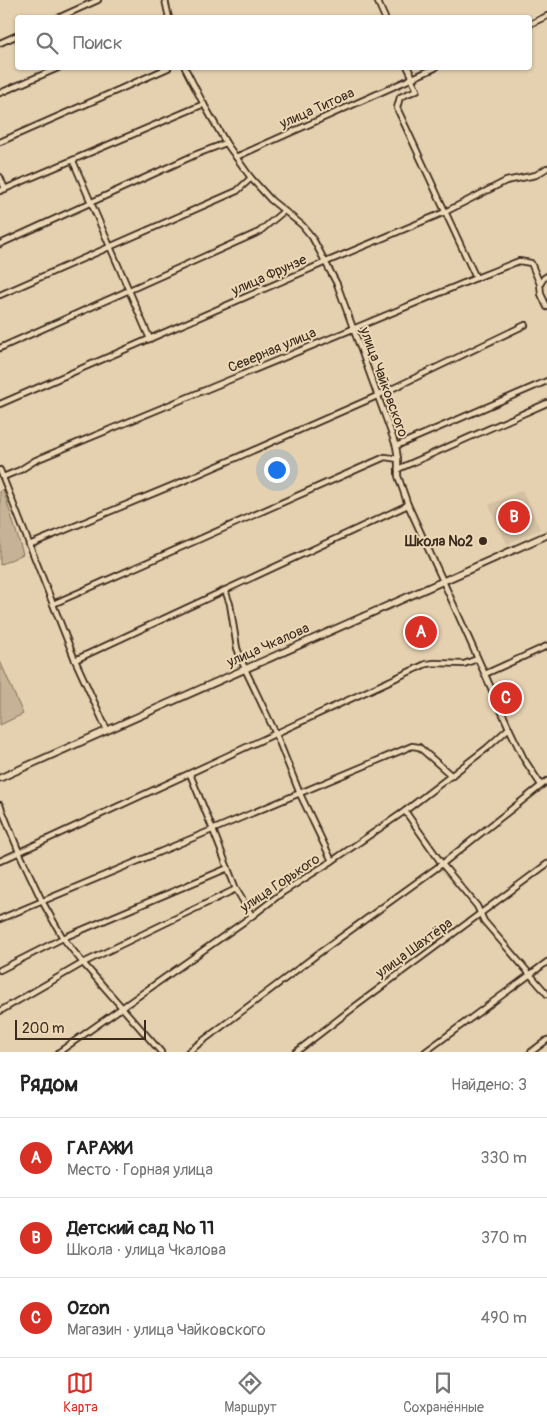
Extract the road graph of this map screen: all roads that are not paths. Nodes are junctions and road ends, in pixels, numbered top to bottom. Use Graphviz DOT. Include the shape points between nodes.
graph roads {
  1 [pos="98,0"];
  2 [pos="165,0"];
  3 [pos="377,0"];
  4 [pos="65,15"];
  5 [pos="168,15"];
  6 [pos="384,15"];
  7 [pos="547,16"];
  8 [pos="532,23"];
  9 [pos="15,36"];
  10 [pos="0,43"];
  11 [pos="53,70"];
  12 [pos="163,70"];
  13 [pos="187,70"];
  14 [pos="409,70"];
  15 [pos="430,70"];
  16 [pos="412,78"];
  17 [pos="0,93"];
  18 [pos="204,104"];
  19 [pos="0,142"];
  20 [pos="226,143"];
  21 [pos="236,157"];
  22 [pos="73,160"];
  23 [pos="547,168"];
  24 [pos="0,177"];
  25 [pos="251,178"];
  26 [pos="5,189"];
  27 [pos="0,191"];
  28 [pos="91,202"];
  29 [pos="284,211"];
  30 [pos="445,212"];
  31 [pos="0,244"];
  32 [pos="110,246"];
  33 [pos="326,262"];
  34 [pos="547,276"];
  35 [pos="476,278"];
  36 [pos="540,284"];
  37 [pos="129,291"];
  38 [pos="0,295"];
  39 [pos="547,307"];
  40 [pos="525,326"];
  41 [pos="352,329"];
  42 [pos="150,339"];
  43 [pos="0,348"];
  44 [pos="547,381"];
  45 [pos="377,396"];
  46 [pos="547,402"];
  47 [pos="0,404"];
  48 [pos="396,446"];
  49 [pos="398,459"];
  50 [pos="398,469"];
  51 [pos="0,470"];
  52 [pos="3,477"];
  53 [pos="408,505"];
  54 [pos="547,535"];
  55 [pos="29,545"];
  56 [pos="444,581"];
  57 [pos="225,590"];
  58 [pos="54,604"];
  59 [pos="547,646"];
  60 [pos="477,658"];
  61 [pos="75,660"];
  62 [pos="245,669"];
  63 [pos="485,674"];
  64 [pos="509,728"];
  65 [pos="107,730"];
  66 [pos="276,734"];
  67 [pos="190,774"];
  68 [pos="452,776"];
  69 [pos="0,778"];
  70 [pos="547,781"];
  71 [pos="541,785"];
  72 [pos="300,794"];
  73 [pos="0,805"];
  74 [pos="405,811"];
  75 [pos="213,830"];
  76 [pos="19,852"];
  77 [pos="0,861"];
  78 [pos="332,861"];
  79 [pos="442,864"];
  80 [pos="547,864"];
  81 [pos="228,868"];
  82 [pos="236,889"];
  83 [pos="42,901"];
  84 [pos="480,914"];
  85 [pos="252,916"];
  86 [pos="0,918"];
  87 [pos="63,938"];
  88 [pos="83,962"];
  89 [pos="547,962"];
  90 [pos="0,970"];
  91 [pos="529,974"];
  92 [pos="547,994"];
  93 [pos="122,1007"];
  94 [pos="0,1011"];
  95 [pos="547,1040"];
  96 [pos="59,1052"];
  97 [pos="161,1052"];
  98 [pos="188,1052"];
  99 [pos="296,1052"];
  100 [pos="424,1052"];
  101 [pos="531,1052"];
  1 -- 4 [label="street"];
  2 -- 5 [label="street"];
  3 -- 6 [label="street"];
  7 -- 8 [label="street"];
  9 -- 10 [label="street"];
  11 -- 17 [label="street"];
  12 -- 19 [label="street"];
  13 -- 18 [label="street, улица Чайковского"];
  14 -- 16 [label="street"];
  15 -- 16 [label="street, улица Титова"];
  16 -- 21 [label="street, улица Титова"];
  16 -- 30 [label="street" via="417,90 400,97 397,108"];
  18 -- 20 [label="street, улица Чайковского"];
  18 -- 22 [label="street"];
  20 -- 21 [label="street, улица Чайковского"];
  20 -- 28 [label="street"];
  21 -- 25 [label="street, улица Чайковского"];
  22 -- 26 [label="street"];
  22 -- 28 [label="street"];
  23 -- 30 [label="street, улица Фрунзе" via="536,175 506,181"];
  24 -- 26 [label="street"];
  25 -- 29 [label="street, улица Чайковского"];
  25 -- 32 [label="street" via="238,191"];
  26 -- 27 [label="street"];
  28 -- 31 [label="street"];
  28 -- 32 [label="street"];
  29 -- 33 [label="street, улица Чайковского" via="307,230"];
  29 -- 37 [label="street" via="259,232"];
  30 -- 33 [label="street, улица Фрунзе"];
  30 -- 35 [label="street"];
  32 -- 37 [label="street"];
  32 -- 38 [label="street"];
  33 -- 41 [label="street, улица Чайковского"];
  33 -- 42 [label="street, улица Фрунзе"];
  34 -- 36 [label="street"];
  35 -- 36 [label="street, Северная улица" via="519,261 531,263"];
  35 -- 41 [label="street, Северная улица"];
  36 -- 39 [label="street"];
  37 -- 42 [label="street"];
  37 -- 43 [label="street"];
  40 -- 45 [label="street"];
  41 -- 45 [label="street, улица Чайковского"];
  41 -- 52 [label="street, Северная улица" via="36,460"];
  42 -- 47 [label="street, улица Фрунзе"];
  44 -- 48 [label="street"];
  45 -- 48 [label="street, улица Чайковского"];
  45 -- 55 [label="street"];
  46 -- 50 [label="street"];
  48 -- 49 [label="street, улица Чайковского"];
  49 -- 50 [label="street, улица Чайковского"];
  49 -- 58 [label="street" via="385,457"];
  50 -- 53 [label="street, улица Чайковского"];
  51 -- 52 [label="street"];
  52 -- 55 [label="street"];
  53 -- 56 [label="street, улица Чайковского"];
  53 -- 57 [label="street"];
  54 -- 56 [label="main road, улица Чкалова"];
  55 -- 58 [label="street"];
  56 -- 60 [label="street, улица Чайковского"];
  56 -- 62 [label="main road, улица Чкалова"];
  57 -- 61 [label="street"];
  57 -- 62 [label="street" via="237,648"];
  58 -- 61 [label="street"];
  59 -- 63 [label="street"];
  60 -- 63 [label="street, улица Чайковского"];
  60 -- 66 [label="street" via="464,664 426,664"];
  61 -- 65 [label="street"];
  62 -- 65 [label="main road, улица Чкалова"];
  62 -- 66 [label="street"];
  63 -- 64 [label="street, улица Чайковского"];
  64 -- 68 [label="street, улица Горького"];
  64 -- 71 [label="street, улица Чайковского"];
  65 -- 69 [label="main road, улица Чкалова"];
  66 -- 67 [label="street"];
  66 -- 72 [label="street"];
  67 -- 75 [label="street"];
  67 -- 76 [label="street"];
  68 -- 72 [label="street" via="419,747 412,746"];
  68 -- 74 [label="street, улица Горького"];
  70 -- 71 [label="street"];
  71 -- 79 [label="street"];
  72 -- 75 [label="street"];
  72 -- 78 [label="street"];
  73 -- 76 [label="street"];
  74 -- 78 [label="street, улица Горького"];
  74 -- 79 [label="street"];
  75 -- 81 [label="street"];
  75 -- 83 [label="street"];
  76 -- 77 [label="street"];
  76 -- 83 [label="street"];
  78 -- 85 [label="street, улица Горького"];
  79 -- 84 [label="street"];
  79 -- 98 [label="street"];
  80 -- 84 [label="street, улица Шахтёра"];
  81 -- 82 [label="street"];
  81 -- 87 [label="street"];
  82 -- 85 [label="street"];
  82 -- 88 [label="street"];
  83 -- 86 [label="street"];
  83 -- 87 [label="street"];
  84 -- 91 [label="street"];
  84 -- 99 [label="street, улица Шахтёра"];
  85 -- 93 [label="street, улица Горького"];
  87 -- 88 [label="street"];
  87 -- 90 [label="street"];
  88 -- 93 [label="street"];
  88 -- 94 [label="street"];
  89 -- 91 [label="street"];
  91 -- 92 [label="street"];
  91 -- 100 [label="street"];
  93 -- 96 [label="street, улица Горького"];
  93 -- 97 [label="street"];
  95 -- 101 [label="street"];
}
